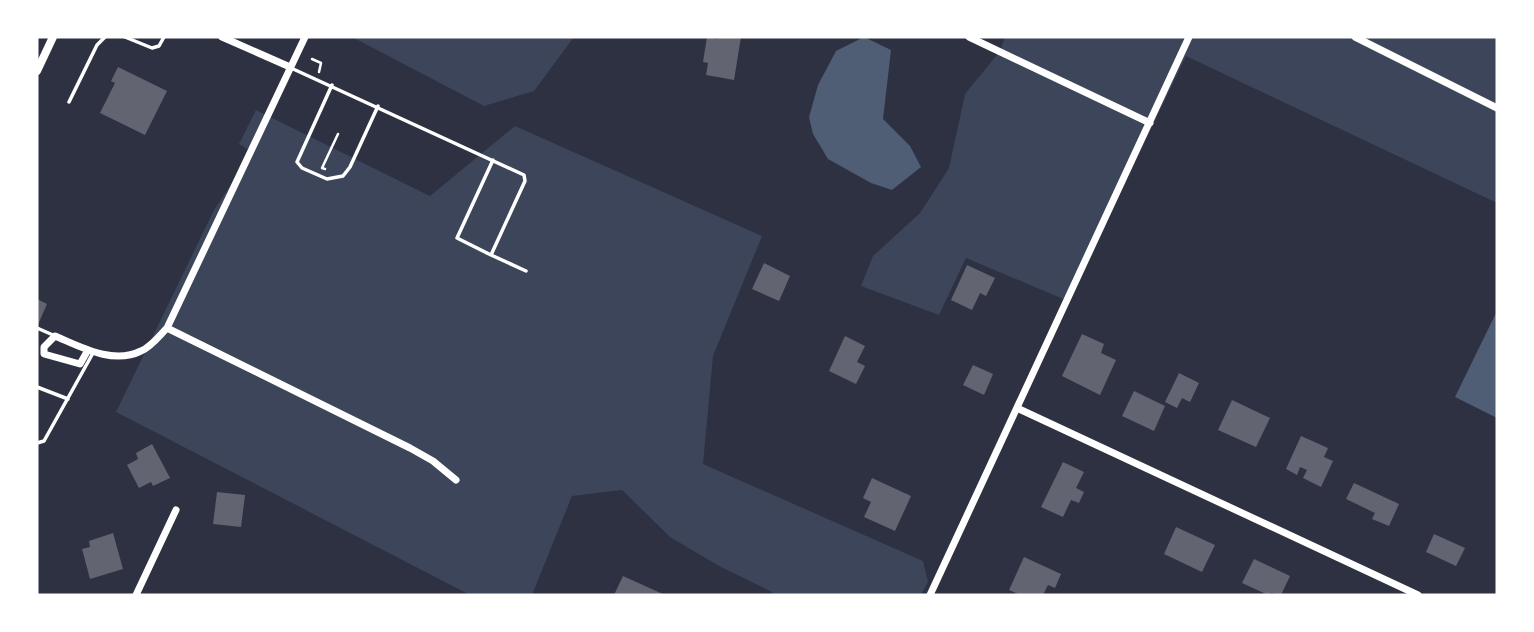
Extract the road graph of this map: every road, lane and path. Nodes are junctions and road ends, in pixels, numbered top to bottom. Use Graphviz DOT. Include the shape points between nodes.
graph roads {
  1 [pos="53,37"];
  2 [pos="105,37"];
  3 [pos="125,37"];
  4 [pos="164,37"];
  5 [pos="222,37"];
  6 [pos="304,37"];
  7 [pos="969,37"];
  8 [pos="1189,37"];
  9 [pos="1355,37"];
  10 [pos="312,59"];
  11 [pos="290,67"];
  12 [pos="37,71"];
  13 [pos="326,76"];
  14 [pos="332,85"];
  15 [pos="69,102"];
  16 [pos="378,106"];
  17 [pos="1497,108"];
  18 [pos="1150,123"];
  19 [pos="338,134"];
  20 [pos="493,160"];
  21 [pos="329,171"];
  22 [pos="491,255"];
  23 [pos="526,271"];
  24 [pos="37,328"];
  25 [pos="167,328"];
  26 [pos="55,336"];
  27 [pos="91,351"];
  28 [pos="37,387"];
  29 [pos="68,399"];
  30 [pos="1017,408"];
  31 [pos="37,443"];
  32 [pos="456,480"];
  33 [pos="176,510"];
  34 [pos="136,595"];
  35 [pos="930,595"];
  36 [pos="1418,595"];
  1 -- 12 [label="street"];
  2 -- 15 [label="lane"];
  3 -- 4 [label="lane" via="152,48"];
  5 -- 11 [label="street"];
  6 -- 11 [label="street"];
  7 -- 18 [label="street"];
  8 -- 18 [label="street"];
  9 -- 17 [label="street"];
  10 -- 13 [label="path" via="321,63 317,71"];
  11 -- 14 [label="lane"];
  11 -- 25 [label="street"];
  14 -- 16 [label="lane"];
  14 -- 16 [label="lane" via="298,158 299,166 315,174 332,179 346,172"];
  16 -- 20 [label="lane"];
  18 -- 30 [label="street"];
  19 -- 21 [label="path" via="322,168"];
  20 -- 22 [label="lane" via="521,173 525,181"];
  20 -- 22 [label="lane" via="457,238"];
  22 -- 23 [label="lane"];
  24 -- 26 [label="lane"];
  25 -- 27 [label="street" via="140,352 115,357"];
  25 -- 32 [label="street" via="422,454"];
  26 -- 27 [label="street"];
  26 -- 27 [label="street" via="44,347 44,354 80,364"];
  27 -- 29 [label="lane"];
  28 -- 29 [label="lane"];
  29 -- 31 [label="lane" via="44,441"];
  30 -- 35 [label="street"];
  30 -- 36 [label="street"];
  33 -- 34 [label="street"];
}
